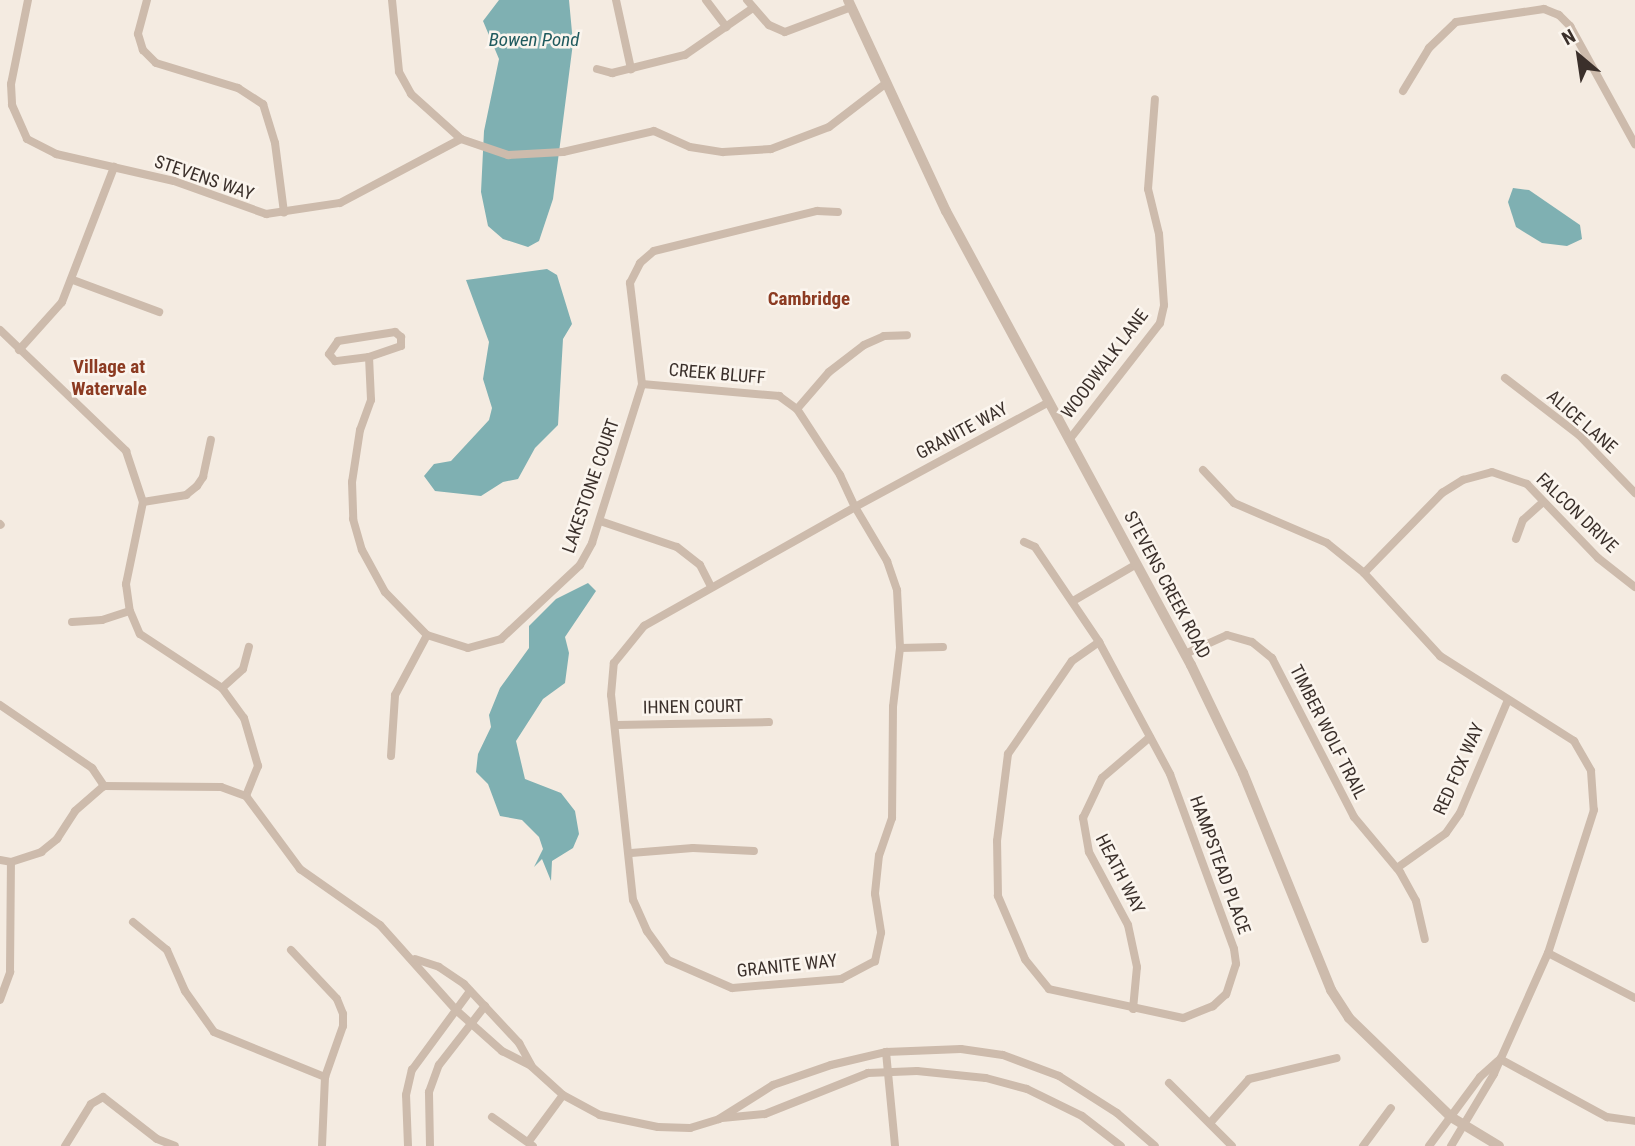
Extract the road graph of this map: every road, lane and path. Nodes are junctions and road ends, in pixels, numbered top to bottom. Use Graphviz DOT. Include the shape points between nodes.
graph roads {
  1 [pos="28,0"];
  2 [pos="147,0"];
  3 [pos="392,0"];
  4 [pos="616,0"];
  5 [pos="706,0"];
  6 [pos="750,4"];
  7 [pos="849,4"];
  8 [pos="726,27"];
  9 [pos="597,69"];
  10 [pos="631,69"];
  11 [pos="885,84"];
  12 [pos="1403,91"];
  13 [pos="1156,99"];
  14 [pos="461,139"];
  15 [pos="1635,144"];
  16 [pos="114,167"];
  17 [pos="284,212"];
  18 [pos="838,212"];
  19 [pos="73,280"];
  20 [pos="159,312"];
  21 [pos="0,330"];
  22 [pos="907,335"];
  23 [pos="19,350"];
  24 [pos="369,357"];
  25 [pos="1505,379"];
  26 [pos="642,384"];
  27 [pos="1047,403"];
  28 [pos="797,409"];
  29 [pos="211,440"];
  30 [pos="1069,440"];
  31 [pos="1203,470"];
  32 [pos="1635,493"];
  33 [pos="143,502"];
  34 [pos="1543,502"];
  35 [pos="855,507"];
  36 [pos="600,521"];
  37 [pos="1516,539"];
  38 [pos="1024,542"];
  39 [pos="1135,565"];
  40 [pos="1364,573"];
  41 [pos="711,587"];
  42 [pos="1635,587"];
  43 [pos="1073,601"];
  44 [pos="131,611"];
  45 [pos="72,622"];
  46 [pos="427,635"];
  47 [pos="1099,642"];
  48 [pos="249,647"];
  49 [pos="943,647"];
  50 [pos="900,648"];
  51 [pos="1185,654"];
  52 [pos="222,688"];
  53 [pos="1508,700"];
  54 [pos="0,705"];
  55 [pos="769,723"];
  56 [pos="617,725"];
  57 [pos="1150,737"];
  58 [pos="391,756"];
  59 [pos="104,786"];
  60 [pos="246,796"];
  61 [pos="754,851"];
  62 [pos="631,853"];
  63 [pos="0,860"];
  64 [pos="12,862"];
  65 [pos="1397,869"];
  66 [pos="133,922"];
  67 [pos="1425,939"];
  68 [pos="291,950"];
  69 [pos="1548,953"];
  70 [pos="415,959"];
  71 [pos="470,991"];
  72 [pos="1635,998"];
  73 [pos="0,1000"];
  74 [pos="485,1006"];
  75 [pos="1133,1009"];
  76 [pos="456,1010"];
  77 [pos="469,1022"];
  78 [pos="886,1052"];
  79 [pos="1337,1058"];
  80 [pos="1500,1059"];
  81 [pos="531,1066"];
  82 [pos="888,1072"];
  83 [pos="325,1077"];
  84 [pos="1169,1083"];
  85 [pos="1472,1089"];
  86 [pos="563,1096"];
  87 [pos="1482,1096"];
  88 [pos="1391,1108"];
  89 [pos="492,1117"];
  90 [pos="1451,1117"];
  91 [pos="719,1119"];
  92 [pos="1635,1121"];
  93 [pos="1210,1123"];
  94 [pos="1465,1128"];
  95 [pos="531,1143"];
  96 [pos="65,1146"];
  97 [pos="175,1146"];
  98 [pos="322,1146"];
  99 [pos="408,1146"];
  100 [pos="430,1146"];
  101 [pos="895,1146"];
  102 [pos="1121,1146"];
  103 [pos="1155,1146"];
  104 [pos="1232,1146"];
  105 [pos="1363,1146"];
  106 [pos="1429,1146"];
  107 [pos="1451,1146"];
  108 [pos="1499,1146"];
  1 -- 16 [label="street, STEVENS WAY" via="11,84 20,130 34,144 56,154"];
  2 -- 17 [label="street" via="138,34 143,50 156,63 238,88 263,104 275,143"];
  3 -- 14 [label="street" via="403,83"];
  4 -- 10 [label="street"];
  5 -- 8 [label="street"];
  6 -- 7 [label="street" via="769,25 785,32"];
  6 -- 8 [label="street"];
  7 -- 11 [label="street, STEVENS CREEK ROAD"];
  8 -- 10 [label="street" via="685,55"];
  9 -- 10 [label="street" via="612,73"];
  11 -- 14 [label="street" via="829,127 771,149 723,152 690,146 654,131 524,156"];
  11 -- 27 [label="street, STEVENS CREEK ROAD"];
  12 -- 15 [label="street" via="1429,48 1456,22 1544,9 1570,26 1626,135"];
  13 -- 30 [label="street, WOODWALK LANE" via="1148,189 1159,234 1164,305 1160,323"];
  14 -- 17 [label="street, STEVENS WAY" via="340,203"];
  16 -- 17 [label="street, STEVENS WAY" via="174,181 251,212"];
  16 -- 19 [label="street"];
  18 -- 26 [label="street, LAKESTONE COURT" via="817,211 654,251 630,283"];
  19 -- 20 [label="street"];
  19 -- 23 [label="street" via="62,302"];
  21 -- 23 [label="street"];
  22 -- 28 [label="street" via="864,345 829,372"];
  23 -- 33 [label="street" via="126,451"];
  24 -- 24 [label="street" via="401,346 401,337 395,332 338,341 330,354 335,361"];
  24 -- 46 [label="street, LAKESTONE COURT" via="371,400 355,454 353,519 362,550 385,592"];
  25 -- 32 [label="street, ALICE LANE" via="1579,435"];
  26 -- 28 [label="street, CREEK BLUFF" via="779,396"];
  26 -- 36 [label="street, LAKESTONE COURT"];
  27 -- 30 [label="street, STEVENS CREEK ROAD"];
  27 -- 35 [label="street, GRANITE WAY"];
  28 -- 35 [label="street"];
  29 -- 33 [label="street" via="204,477 197,485 186,495"];
  30 -- 39 [label="street, STEVENS CREEK ROAD"];
  31 -- 40 [label="street" via="1234,503 1327,543"];
  33 -- 44 [label="street" via="126,584"];
  34 -- 37 [label="street" via="1523,520"];
  34 -- 40 [label="street, FALCON DRIVE" via="1508,474 1474,475 1415,517"];
  34 -- 42 [label="street, FALCON DRIVE" via="1598,558"];
  35 -- 41 [label="street, GRANITE WAY"];
  35 -- 50 [label="street, GRANITE WAY" via="887,561 897,590"];
  36 -- 41 [label="street" via="677,547 700,565"];
  36 -- 46 [label="street, LAKESTONE COURT" via="580,565 501,639 468,648"];
  38 -- 43 [label="street, HAMPSTEAD PLACE" via="1035,547"];
  39 -- 43 [label="street"];
  39 -- 51 [label="street, STEVENS CREEK ROAD"];
  40 -- 53 [label="street" via="1440,656"];
  41 -- 56 [label="street, GRANITE WAY" via="644,626 626,642 614,663 611,695"];
  43 -- 47 [label="street, HAMPSTEAD PLACE"];
  44 -- 45 [label="street" via="102,621"];
  44 -- 52 [label="street" via="140,634 152,645"];
  46 -- 58 [label="street" via="396,695"];
  47 -- 57 [label="street, HAMPSTEAD PLACE"];
  47 -- 75 [label="street, HAMPSTEAD PLACE" via="1072,662 1008,754 1002,775 996,877 1014,938 1035,975 1049,989"];
  48 -- 52 [label="street" via="243,668"];
  49 -- 50 [label="street"];
  50 -- 62 [label="street, GRANITE WAY" via="893,707 892,818 879,855 875,894 881,933 875,961 841,979 762,987 732,988 696,975 668,960 647,931 633,900"];
  51 -- 65 [label="street, TIMBER WOLF TRAIL" via="1227,635 1252,642 1272,658 1354,817"];
  51 -- 90 [label="street, STEVENS CREEK ROAD" via="1242,773 1331,990 1349,1018"];
  52 -- 60 [label="street" via="253,736 258,766"];
  53 -- 65 [label="street, RED FOX WAY" via="1460,813 1446,833"];
  53 -- 69 [label="street" via="1574,741 1593,780 1594,810"];
  54 -- 59 [label="street" via="92,768"];
  55 -- 56 [label="street, IHNEN COURT"];
  56 -- 62 [label="street, GRANITE WAY"];
  57 -- 75 [label="street, HEATH WAY" via="1102,778 1083,818 1089,852 1128,925 1137,967"];
  57 -- 75 [label="street, HAMPSTEAD PLACE" via="1206,867 1236,964 1226,993 1197,1014 1184,1018"];
  59 -- 60 [label="street" via="192,783"];
  59 -- 64 [label="street" via="75,811 57,839 41,852"];
  60 -- 70 [label="street" via="300,869 380,925"];
  61 -- 62 [label="street" via="693,848"];
  63 -- 64 [label="street"];
  64 -- 73 [label="street" via="9,972"];
  65 -- 67 [label="street, TIMBER WOLF TRAIL" via="1416,901"];
  66 -- 83 [label="street" via="167,950 185,991 214,1032"];
  68 -- 83 [label="street" via="337,999 342,1014 343,1026"];
  69 -- 72 [label="street"];
  69 -- 80 [label="street"];
  70 -- 71 [label="street" via="439,967"];
  70 -- 76 [label="street"];
  71 -- 74 [label="street"];
  71 -- 76 [label="street"];
  74 -- 77 [label="street"];
  74 -- 81 [label="street" via="519,1043"];
  76 -- 77 [label="street"];
  76 -- 99 [label="street" via="412,1070 406,1095"];
  77 -- 81 [label="street" via="502,1051"];
  77 -- 100 [label="street" via="446,1052 429,1092"];
  78 -- 82 [label="street"];
  78 -- 91 [label="street" via="773,1085"];
  78 -- 103 [label="street" via="961,1049 1003,1055 1059,1076 1117,1113"];
  79 -- 93 [label="street" via="1249,1079"];
  80 -- 85 [label="street"];
  80 -- 87 [label="street"];
  80 -- 92 [label="street" via="1607,1117"];
  81 -- 86 [label="street"];
  82 -- 91 [label="street" via="846,1080 765,1114"];
  82 -- 101 [label="street"];
  82 -- 102 [label="street" via="957,1074 1027,1089 1082,1116"];
  83 -- 98 [label="street"];
  84 -- 93 [label="street"];
  85 -- 87 [label="street"];
  85 -- 90 [label="street"];
  86 -- 91 [label="street" via="625,1123 690,1128"];
  86 -- 95 [label="street"];
  87 -- 94 [label="street"];
  88 -- 105 [label="street"];
  89 -- 95 [label="street"];
  90 -- 94 [label="street, STEVENS CREEK ROAD"];
  90 -- 106 [label="street"];
  93 -- 104 [label="street"];
  94 -- 107 [label="street"];
  94 -- 108 [label="street, STEVENS CREEK ROAD"];
  96 -- 97 [label="street" via="91,1104 103,1097 156,1139"];
}
